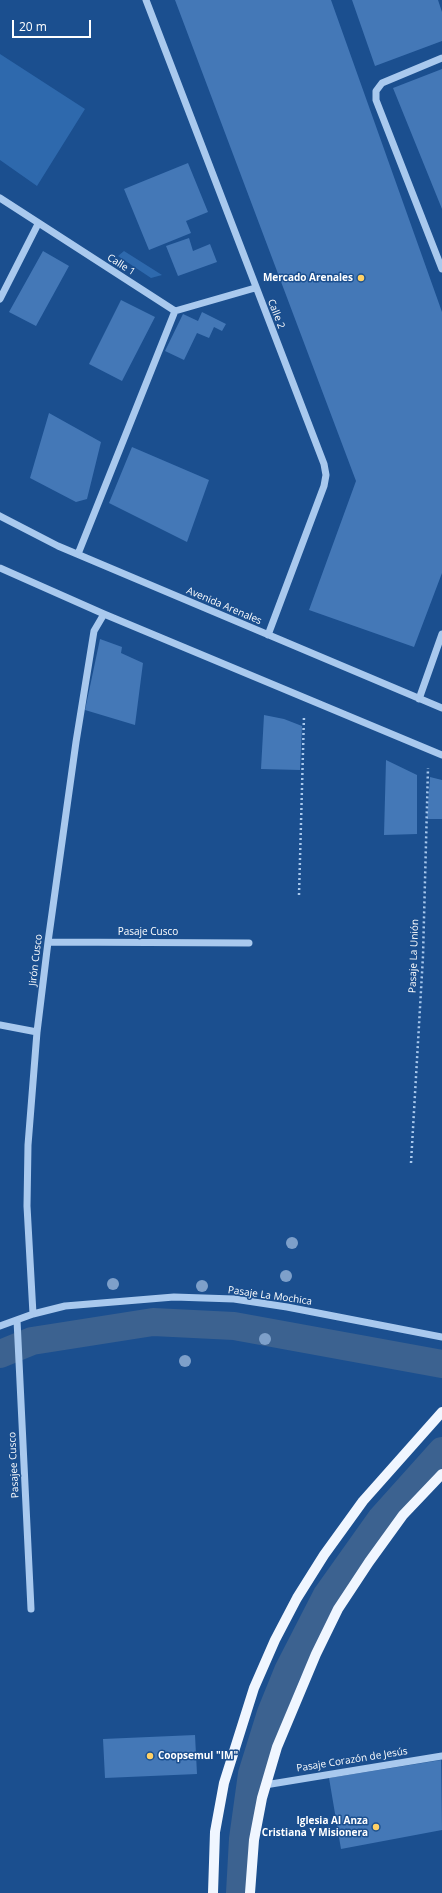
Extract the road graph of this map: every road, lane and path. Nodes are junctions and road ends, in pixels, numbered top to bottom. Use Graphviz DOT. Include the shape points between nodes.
graph roads {
  1 [pos="146,0"];
  2 [pos="442,58"];
  3 [pos="0,198"];
  4 [pos="38,224"];
  5 [pos="442,269"];
  6 [pos="255,288"];
  7 [pos="0,299"];
  8 [pos="175,311"];
  9 [pos="0,516"];
  10 [pos="78,554"];
  11 [pos="0,568"];
  12 [pos="104,614"];
  13 [pos="442,634"];
  14 [pos="268,635"];
  15 [pos="304,697"];
  16 [pos="419,699"];
  17 [pos="442,708"];
  18 [pos="429,750"];
  19 [pos="442,755"];
  20 [pos="299,895"];
  21 [pos="48,942"];
  22 [pos="249,943"];
  23 [pos="0,1025"];
  24 [pos="37,1032"];
  25 [pos="411,1163"];
  26 [pos="33,1314"];
  27 [pos="17,1320"];
  28 [pos="0,1326"];
  29 [pos="442,1337"];
  30 [pos="442,1412"];
  31 [pos="442,1474"];
  32 [pos="31,1609"];
  33 [pos="442,1756"];
  34 [pos="265,1785"];
  35 [pos="213,1893"];
  36 [pos="250,1893"];
  1 -- 6 [label="street, Calle 2"];
  2 -- 5 [label="street" via="382,83 376,91 376,100"];
  3 -- 4 [label="street, Calle 1"];
  4 -- 7 [label="street"];
  4 -- 8 [label="street, Calle 1"];
  6 -- 8 [label="street"];
  6 -- 14 [label="street, Calle 2" via="324,464 326,475"];
  8 -- 10 [label="street"];
  9 -- 10 [label="street, Avenida Arenales"];
  10 -- 14 [label="street, Avenida Arenales"];
  11 -- 12 [label="street"];
  12 -- 15 [label="street"];
  12 -- 21 [label="street, Jirón Cusco" via="94,632 91,645"];
  13 -- 16 [label="street"];
  14 -- 16 [label="street, Avenida Arenales"];
  15 -- 18 [label="street"];
  15 -- 20 [label="path"];
  16 -- 17 [label="street, Avenida Arenales"];
  18 -- 19 [label="street"];
  18 -- 25 [label="path, Pasaje La Unión" via="423,956"];
  21 -- 22 [label="street, Pasaje Cusco"];
  21 -- 24 [label="street, Jirón Cusco"];
  23 -- 24 [label="street"];
  24 -- 26 [label="street, Jirón Cusco" via="27,1160"];
  26 -- 27 [label="street, Pasaje La Mochica"];
  26 -- 29 [label="street, Pasaje La Mochica" via="65,1306 174,1297 234,1299"];
  27 -- 28 [label="street, Pasaje La Mochica"];
  27 -- 32 [label="street, Pasajee Cusco"];
  30 -- 35 [label="main road" via="363,1501 324,1555 275,1640 254,1688 224,1783 215,1832"];
  31 -- 34 [label="main road" via="403,1516 338,1608 294,1703"];
  33 -- 34 [label="street, Pasaje Corazón de Jesús"];
  34 -- 36 [label="main road" via="254,1840"];
}
